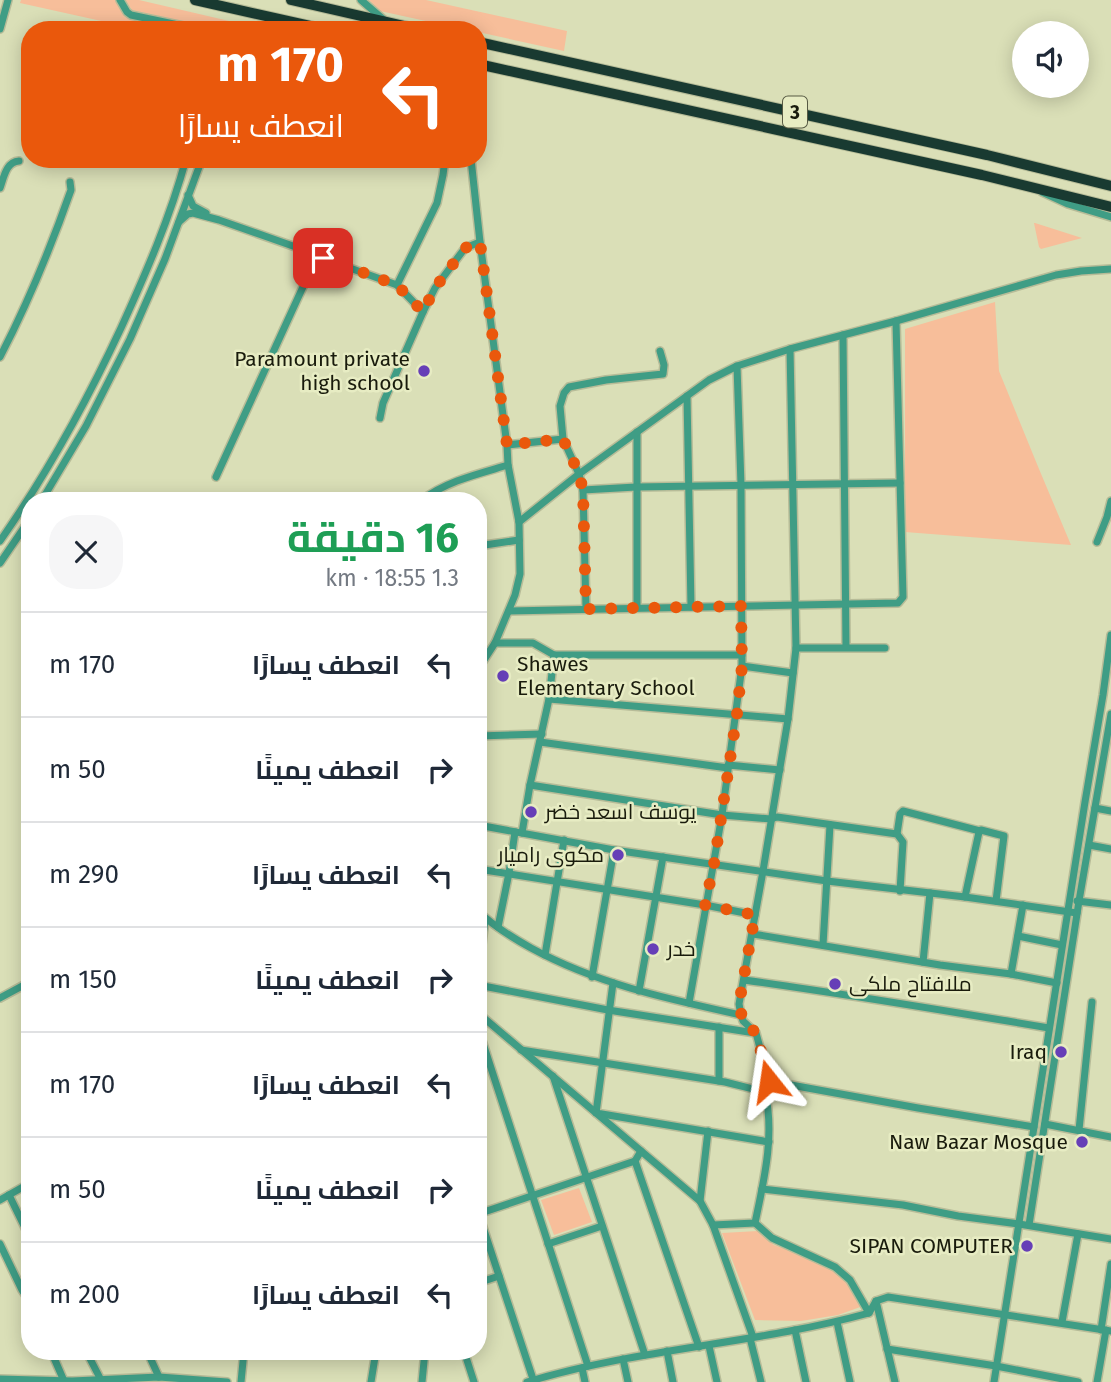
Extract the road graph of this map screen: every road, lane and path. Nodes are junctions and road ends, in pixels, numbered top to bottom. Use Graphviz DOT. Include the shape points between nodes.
graph roads {
  1 [pos="8,0"];
  2 [pos="120,0"];
  3 [pos="195,0"];
  4 [pos="291,0"];
  5 [pos="360,0"];
  6 [pos="159,21"];
  7 [pos="288,21"];
  8 [pos="382,21"];
  9 [pos="385,21"];
  10 [pos="0,29"];
  11 [pos="487,44"];
  12 [pos="487,66"];
  13 [pos="19,161"];
  14 [pos="184,168"];
  15 [pos="198,168"];
  16 [pos="444,168"];
  17 [pos="472,168"];
  18 [pos="70,182"];
  19 [pos="1111,186"];
  20 [pos="0,188"];
  21 [pos="1036,188"];
  22 [pos="188,195"];
  23 [pos="1111,207"];
  24 [pos="1111,217"];
  25 [pos="219,220"];
  26 [pos="179,222"];
  27 [pos="480,242"];
  28 [pos="311,254"];
  29 [pos="1111,270"];
  30 [pos="397,285"];
  31 [pos="423,312"];
  32 [pos="897,321"];
  33 [pos="843,335"];
  34 [pos="790,349"];
  35 [pos="660,351"];
  36 [pos="0,357"];
  37 [pos="737,366"];
  38 [pos="687,396"];
  39 [pos="380,418"];
  40 [pos="637,432"];
  41 [pos="563,439"];
  42 [pos="507,445"];
  43 [pos="508,465"];
  44 [pos="579,474"];
  45 [pos="216,477"];
  46 [pos="900,483"];
  47 [pos="741,485"];
  48 [pos="845,485"];
  49 [pos="793,486"];
  50 [pos="636,487"];
  51 [pos="689,487"];
  52 [pos="583,490"];
  53 [pos="31,492"];
  54 [pos="47,492"];
  55 [pos="433,492"];
  56 [pos="1111,501"];
  57 [pos="21,508"];
  58 [pos="519,522"];
  59 [pos="21,532"];
  60 [pos="519,540"];
  61 [pos="0,541"];
  62 [pos="1097,542"];
  63 [pos="487,545"];
  64 [pos="0,563"];
  65 [pos="846,604"];
  66 [pos="741,606"];
  67 [pos="794,606"];
  68 [pos="691,607"];
  69 [pos="637,608"];
  70 [pos="586,609"];
  71 [pos="509,611"];
  72 [pos="1111,635"];
  73 [pos="495,643"];
  74 [pos="846,647"];
  75 [pos="796,648"];
  76 [pos="886,648"];
  77 [pos="487,655"];
  78 [pos="554,655"];
  79 [pos="742,655"];
  80 [pos="742,666"];
  81 [pos="793,673"];
  82 [pos="549,699"];
  83 [pos="1111,713"];
  84 [pos="737,714"];
  85 [pos="788,719"];
  86 [pos="487,736"];
  87 [pos="541,738"];
  88 [pos="728,766"];
  89 [pos="780,770"];
  90 [pos="1101,774"];
  91 [pos="1111,776"];
  92 [pos="530,785"];
  93 [pos="1095,808"];
  94 [pos="1111,811"];
  95 [pos="722,815"];
  96 [pos="771,819"];
  97 [pos="830,825"];
  98 [pos="487,827"];
  99 [pos="979,831"];
  100 [pos="518,832"];
  101 [pos="897,834"];
  102 [pos="564,840"];
  103 [pos="1089,845"];
  104 [pos="1111,849"];
  105 [pos="614,850"];
  106 [pos="663,857"];
  107 [pos="714,864"];
  108 [pos="487,870"];
  109 [pos="763,871"];
  110 [pos="509,873"];
  111 [pos="827,881"];
  112 [pos="557,882"];
  113 [pos="606,890"];
  114 [pos="900,891"];
  115 [pos="930,893"];
  116 [pos="965,897"];
  117 [pos="657,898"];
  118 [pos="1069,900"];
  119 [pos="996,901"];
  120 [pos="1079,901"];
  121 [pos="705,905"];
  122 [pos="1023,905"];
  123 [pos="1111,905"];
  124 [pos="1068,911"];
  125 [pos="1077,913"];
  126 [pos="755,915"];
  127 [pos="487,920"];
  128 [pos="498,927"];
  129 [pos="753,933"];
  130 [pos="1018,936"];
  131 [pos="823,944"];
  132 [pos="1062,945"];
  133 [pos="545,955"];
  134 [pos="923,962"];
  135 [pos="1012,974"];
  136 [pos="592,976"];
  137 [pos="744,980"];
  138 [pos="613,983"];
  139 [pos="1056,983"];
  140 [pos="21,987"];
  141 [pos="487,987"];
  142 [pos="639,991"];
  143 [pos="0,998"];
  144 [pos="1092,1002"];
  145 [pos="689,1003"];
  146 [pos="608,1010"];
  147 [pos="741,1015"];
  148 [pos="487,1021"];
  149 [pos="719,1027"];
  150 [pos="1049,1028"];
  151 [pos="756,1033"];
  152 [pos="521,1049"];
  153 [pos="487,1056"];
  154 [pos="602,1063"];
  155 [pos="553,1076"];
  156 [pos="719,1081"];
  157 [pos="769,1081"];
  158 [pos="765,1092"];
  159 [pos="596,1113"];
  160 [pos="1045,1124"];
  161 [pos="1034,1127"];
  162 [pos="708,1130"];
  163 [pos="1079,1130"];
  164 [pos="1111,1138"];
  165 [pos="769,1142"];
  166 [pos="641,1151"];
  167 [pos="635,1161"];
  168 [pos="586,1178"];
  169 [pos="21,1188"];
  170 [pos="762,1189"];
  171 [pos="9,1195"];
  172 [pos="532,1196"];
  173 [pos="0,1200"];
  174 [pos="700,1201"];
  175 [pos="487,1210"];
  176 [pos="21,1220"];
  177 [pos="755,1223"];
  178 [pos="713,1224"];
  179 [pos="1019,1224"];
  180 [pos="1029,1225"];
  181 [pos="602,1226"];
  182 [pos="1078,1234"];
  183 [pos="1111,1239"];
  184 [pos="487,1240"];
  185 [pos="0,1244"];
  186 [pos="548,1244"];
  187 [pos="1111,1264"];
  188 [pos="499,1276"];
  189 [pos="487,1280"];
  190 [pos="21,1288"];
  191 [pos="876,1301"];
  192 [pos="869,1313"];
  193 [pos="1004,1314"];
  194 [pos="837,1322"];
  195 [pos="1062,1322"];
  196 [pos="795,1330"];
  197 [pos="1106,1330"];
  198 [pos="752,1337"];
  199 [pos="709,1346"];
  200 [pos="699,1347"];
  201 [pos="887,1349"];
  202 [pos="667,1351"];
  203 [pos="645,1355"];
  204 [pos="623,1359"];
  205 [pos="55,1360"];
  206 [pos="91,1360"];
  207 [pos="151,1360"];
  208 [pos="243,1360"];
  209 [pos="375,1360"];
  210 [pos="424,1360"];
  211 [pos="467,1360"];
  212 [pos="585,1367"];
  213 [pos="996,1367"];
  214 [pos="159,1377"];
  215 [pos="0,1379"];
  216 [pos="101,1380"];
  217 [pos="64,1381"];
  218 [pos="531,1381"];
  219 [pos="227,1382"];
  220 [pos="241,1382"];
  221 [pos="371,1382"];
  222 [pos="422,1382"];
  223 [pos="474,1382"];
  224 [pos="585,1382"];
  225 [pos="628,1382"];
  226 [pos="674,1382"];
  227 [pos="717,1382"];
  228 [pos="761,1382"];
  229 [pos="806,1382"];
  230 [pos="850,1382"];
  231 [pos="895,1382"];
  232 [pos="994,1382"];
  233 [pos="1078,1382"];
  234 [pos="1099,1382"];
  1 -- 10 [label="street"];
  2 -- 6 [label="street" via="131,15"];
  3 -- 7 [label="highway"];
  4 -- 8 [label="highway"];
  5 -- 9 [label="street"];
  11 -- 19 [label="highway, 3"];
  12 -- 21 [label="highway, 3"];
  13 -- 20 [label="street" via="8,166"];
  14 -- 53 [label="street" via="142,281 107,357"];
  15 -- 22 [label="street"];
  16 -- 30 [label="street" via="437,203"];
  17 -- 27 [label="street"];
  18 -- 36 [label="street" via="52,242"];
  21 -- 23 [label="highway, 3"];
  21 -- 24 [label="street" via="1056,200"];
  22 -- 25 [label="street" via="195,208"];
  22 -- 26 [label="street"];
  25 -- 26 [label="street" via="194,213"];
  25 -- 28 [label="street"];
  26 -- 54 [label="street" via="119,362"];
  27 -- 31 [label="street" via="465,248"];
  27 -- 42 [label="street"];
  28 -- 30 [label="street"];
  28 -- 45 [label="street" via="313,265"];
  29 -- 32 [label="street" via="1056,275"];
  30 -- 31 [label="street"];
  31 -- 39 [label="street"];
  32 -- 33 [label="street"];
  32 -- 46 [label="street"];
  33 -- 34 [label="street"];
  33 -- 48 [label="street"];
  34 -- 37 [label="street"];
  34 -- 49 [label="street"];
  35 -- 41 [label="street" via="663,374 569,387 560,406"];
  37 -- 38 [label="street"];
  37 -- 47 [label="street"];
  38 -- 40 [label="street"];
  38 -- 51 [label="street"];
  40 -- 44 [label="street"];
  40 -- 50 [label="street"];
  41 -- 42 [label="street"];
  41 -- 44 [label="street"];
  42 -- 43 [label="street"];
  43 -- 55 [label="street"];
  43 -- 58 [label="street"];
  44 -- 52 [label="street"];
  44 -- 58 [label="street"];
  46 -- 48 [label="street"];
  46 -- 65 [label="street" via="903,597 898,603"];
  47 -- 49 [label="street"];
  47 -- 51 [label="street"];
  47 -- 66 [label="street"];
  48 -- 49 [label="street"];
  48 -- 65 [label="street"];
  49 -- 67 [label="street"];
  50 -- 51 [label="street"];
  50 -- 52 [label="street"];
  50 -- 69 [label="street"];
  51 -- 68 [label="street"];
  52 -- 70 [label="street"];
  56 -- 62 [label="street"];
  57 -- 61 [label="street"];
  58 -- 60 [label="street"];
  59 -- 64 [label="street"];
  60 -- 63 [label="street"];
  60 -- 71 [label="street" via="520,574"];
  65 -- 67 [label="street"];
  65 -- 74 [label="street"];
  66 -- 67 [label="street"];
  66 -- 68 [label="street"];
  66 -- 79 [label="street"];
  67 -- 75 [label="street"];
  68 -- 69 [label="street"];
  69 -- 70 [label="street"];
  70 -- 71 [label="street"];
  71 -- 73 [label="street"];
  72 -- 118 [label="street"];
  73 -- 77 [label="street"];
  73 -- 78 [label="street" via="533,643"];
  74 -- 75 [label="street"];
  74 -- 76 [label="street"];
  75 -- 81 [label="street"];
  78 -- 79 [label="street"];
  78 -- 82 [label="street"];
  79 -- 80 [label="street"];
  80 -- 81 [label="street"];
  80 -- 84 [label="street"];
  81 -- 85 [label="street"];
  82 -- 84 [label="street"];
  82 -- 87 [label="street"];
  83 -- 90 [label="street"];
  84 -- 85 [label="street"];
  84 -- 88 [label="street"];
  85 -- 89 [label="street"];
  86 -- 87 [label="street"];
  87 -- 88 [label="street"];
  87 -- 92 [label="street"];
  88 -- 89 [label="street"];
  88 -- 95 [label="street"];
  89 -- 96 [label="street"];
  90 -- 91 [label="street"];
  90 -- 93 [label="street"];
  92 -- 95 [label="street"];
  92 -- 100 [label="street"];
  93 -- 94 [label="street"];
  93 -- 103 [label="street"];
  95 -- 96 [label="street"];
  95 -- 107 [label="street"];
  96 -- 97 [label="street"];
  96 -- 109 [label="street"];
  97 -- 101 [label="street"];
  97 -- 111 [label="street"];
  98 -- 100 [label="street"];
  99 -- 101 [label="street" via="903,811"];
  99 -- 116 [label="street"];
  99 -- 119 [label="street" via="1004,836"];
  100 -- 102 [label="street"];
  100 -- 110 [label="street"];
  101 -- 114 [label="street" via="903,842"];
  102 -- 105 [label="street"];
  102 -- 112 [label="street"];
  103 -- 104 [label="street"];
  103 -- 120 [label="street"];
  105 -- 106 [label="street"];
  105 -- 113 [label="street"];
  106 -- 107 [label="street"];
  106 -- 117 [label="street"];
  107 -- 109 [label="street"];
  107 -- 121 [label="street"];
  108 -- 110 [label="street"];
  109 -- 111 [label="street"];
  109 -- 126 [label="street"];
  110 -- 112 [label="street"];
  110 -- 128 [label="street"];
  111 -- 114 [label="street"];
  111 -- 131 [label="street"];
  112 -- 113 [label="street"];
  112 -- 133 [label="street"];
  113 -- 117 [label="street"];
  113 -- 136 [label="street"];
  114 -- 115 [label="street"];
  115 -- 116 [label="street"];
  115 -- 134 [label="street"];
  116 -- 119 [label="street"];
  117 -- 121 [label="street"];
  117 -- 142 [label="street"];
  118 -- 120 [label="street"];
  118 -- 124 [label="street"];
  119 -- 122 [label="street"];
  120 -- 123 [label="street"];
  120 -- 125 [label="street"];
  121 -- 126 [label="street"];
  121 -- 145 [label="street"];
  122 -- 124 [label="street"];
  122 -- 130 [label="street"];
  124 -- 125 [label="street"];
  124 -- 132 [label="street"];
  125 -- 160 [label="street"];
  126 -- 129 [label="street"];
  127 -- 128 [label="street"];
  128 -- 133 [label="street"];
  129 -- 131 [label="street"];
  129 -- 137 [label="street"];
  130 -- 132 [label="street"];
  130 -- 135 [label="street"];
  131 -- 134 [label="street"];
  132 -- 139 [label="street"];
  133 -- 136 [label="street"];
  134 -- 135 [label="street"];
  135 -- 139 [label="street"];
  136 -- 138 [label="street"];
  137 -- 147 [label="street"];
  137 -- 150 [label="street"];
  138 -- 142 [label="street"];
  138 -- 146 [label="street"];
  139 -- 150 [label="street"];
  140 -- 143 [label="street"];
  141 -- 146 [label="street"];
  142 -- 145 [label="street"];
  144 -- 163 [label="street"];
  145 -- 147 [label="street"];
  146 -- 149 [label="street"];
  146 -- 154 [label="street"];
  147 -- 151 [label="street"];
  148 -- 152 [label="street"];
  149 -- 151 [label="street"];
  149 -- 156 [label="street"];
  150 -- 161 [label="street"];
  151 -- 157 [label="street"];
  152 -- 154 [label="street"];
  152 -- 155 [label="street"];
  153 -- 172 [label="street"];
  154 -- 156 [label="street"];
  154 -- 159 [label="street"];
  155 -- 159 [label="street"];
  155 -- 168 [label="street"];
  156 -- 158 [label="street"];
  157 -- 158 [label="street"];
  157 -- 161 [label="street"];
  158 -- 165 [label="street"];
  159 -- 162 [label="street"];
  159 -- 166 [label="street"];
  160 -- 163 [label="street"];
  160 -- 180 [label="street"];
  161 -- 179 [label="street"];
  162 -- 165 [label="street"];
  162 -- 174 [label="street"];
  163 -- 164 [label="street"];
  165 -- 170 [label="street"];
  166 -- 167 [label="street"];
  166 -- 174 [label="street"];
  167 -- 168 [label="street"];
  167 -- 200 [label="street"];
  168 -- 172 [label="street"];
  168 -- 181 [label="street"];
  169 -- 171 [label="street"];
  170 -- 177 [label="street"];
  170 -- 179 [label="street"];
  171 -- 173 [label="street"];
  171 -- 176 [label="street"];
  172 -- 175 [label="street"];
  172 -- 186 [label="street"];
  174 -- 178 [label="street"];
  177 -- 178 [label="street"];
  177 -- 192 [label="street" via="772,1238 835,1267 850,1280"];
  178 -- 198 [label="street"];
  179 -- 180 [label="street"];
  179 -- 193 [label="street"];
  180 -- 182 [label="street"];
  181 -- 186 [label="street"];
  181 -- 203 [label="street"];
  182 -- 183 [label="street"];
  182 -- 195 [label="street"];
  184 -- 188 [label="street"];
  185 -- 190 [label="street"];
  186 -- 212 [label="street"];
  187 -- 197 [label="street"];
  188 -- 189 [label="street"];
  188 -- 218 [label="street"];
  191 -- 192 [label="street"];
  191 -- 193 [label="street" via="888,1297"];
  191 -- 201 [label="street"];
  192 -- 194 [label="street"];
  193 -- 195 [label="street"];
  193 -- 213 [label="street"];
  194 -- 196 [label="street"];
  194 -- 230 [label="street"];
  195 -- 197 [label="street"];
  196 -- 198 [label="street"];
  196 -- 229 [label="street"];
  197 -- 234 [label="street"];
  198 -- 199 [label="street"];
  198 -- 228 [label="street"];
  199 -- 200 [label="street"];
  199 -- 227 [label="street"];
  200 -- 202 [label="street"];
  201 -- 213 [label="street"];
  201 -- 231 [label="street"];
  202 -- 203 [label="street"];
  202 -- 226 [label="street"];
  203 -- 204 [label="street"];
  204 -- 212 [label="street"];
  204 -- 225 [label="street"];
  205 -- 217 [label="street"];
  206 -- 216 [label="street"];
  207 -- 214 [label="street"];
  208 -- 220 [label="street"];
  209 -- 221 [label="street"];
  210 -- 222 [label="street"];
  211 -- 223 [label="street"];
  212 -- 218 [label="street"];
  212 -- 224 [label="street"];
  213 -- 232 [label="street"];
  213 -- 233 [label="street"];
  214 -- 216 [label="street"];
  214 -- 219 [label="street"];
  215 -- 217 [label="street"];
  216 -- 217 [label="street"];
}
